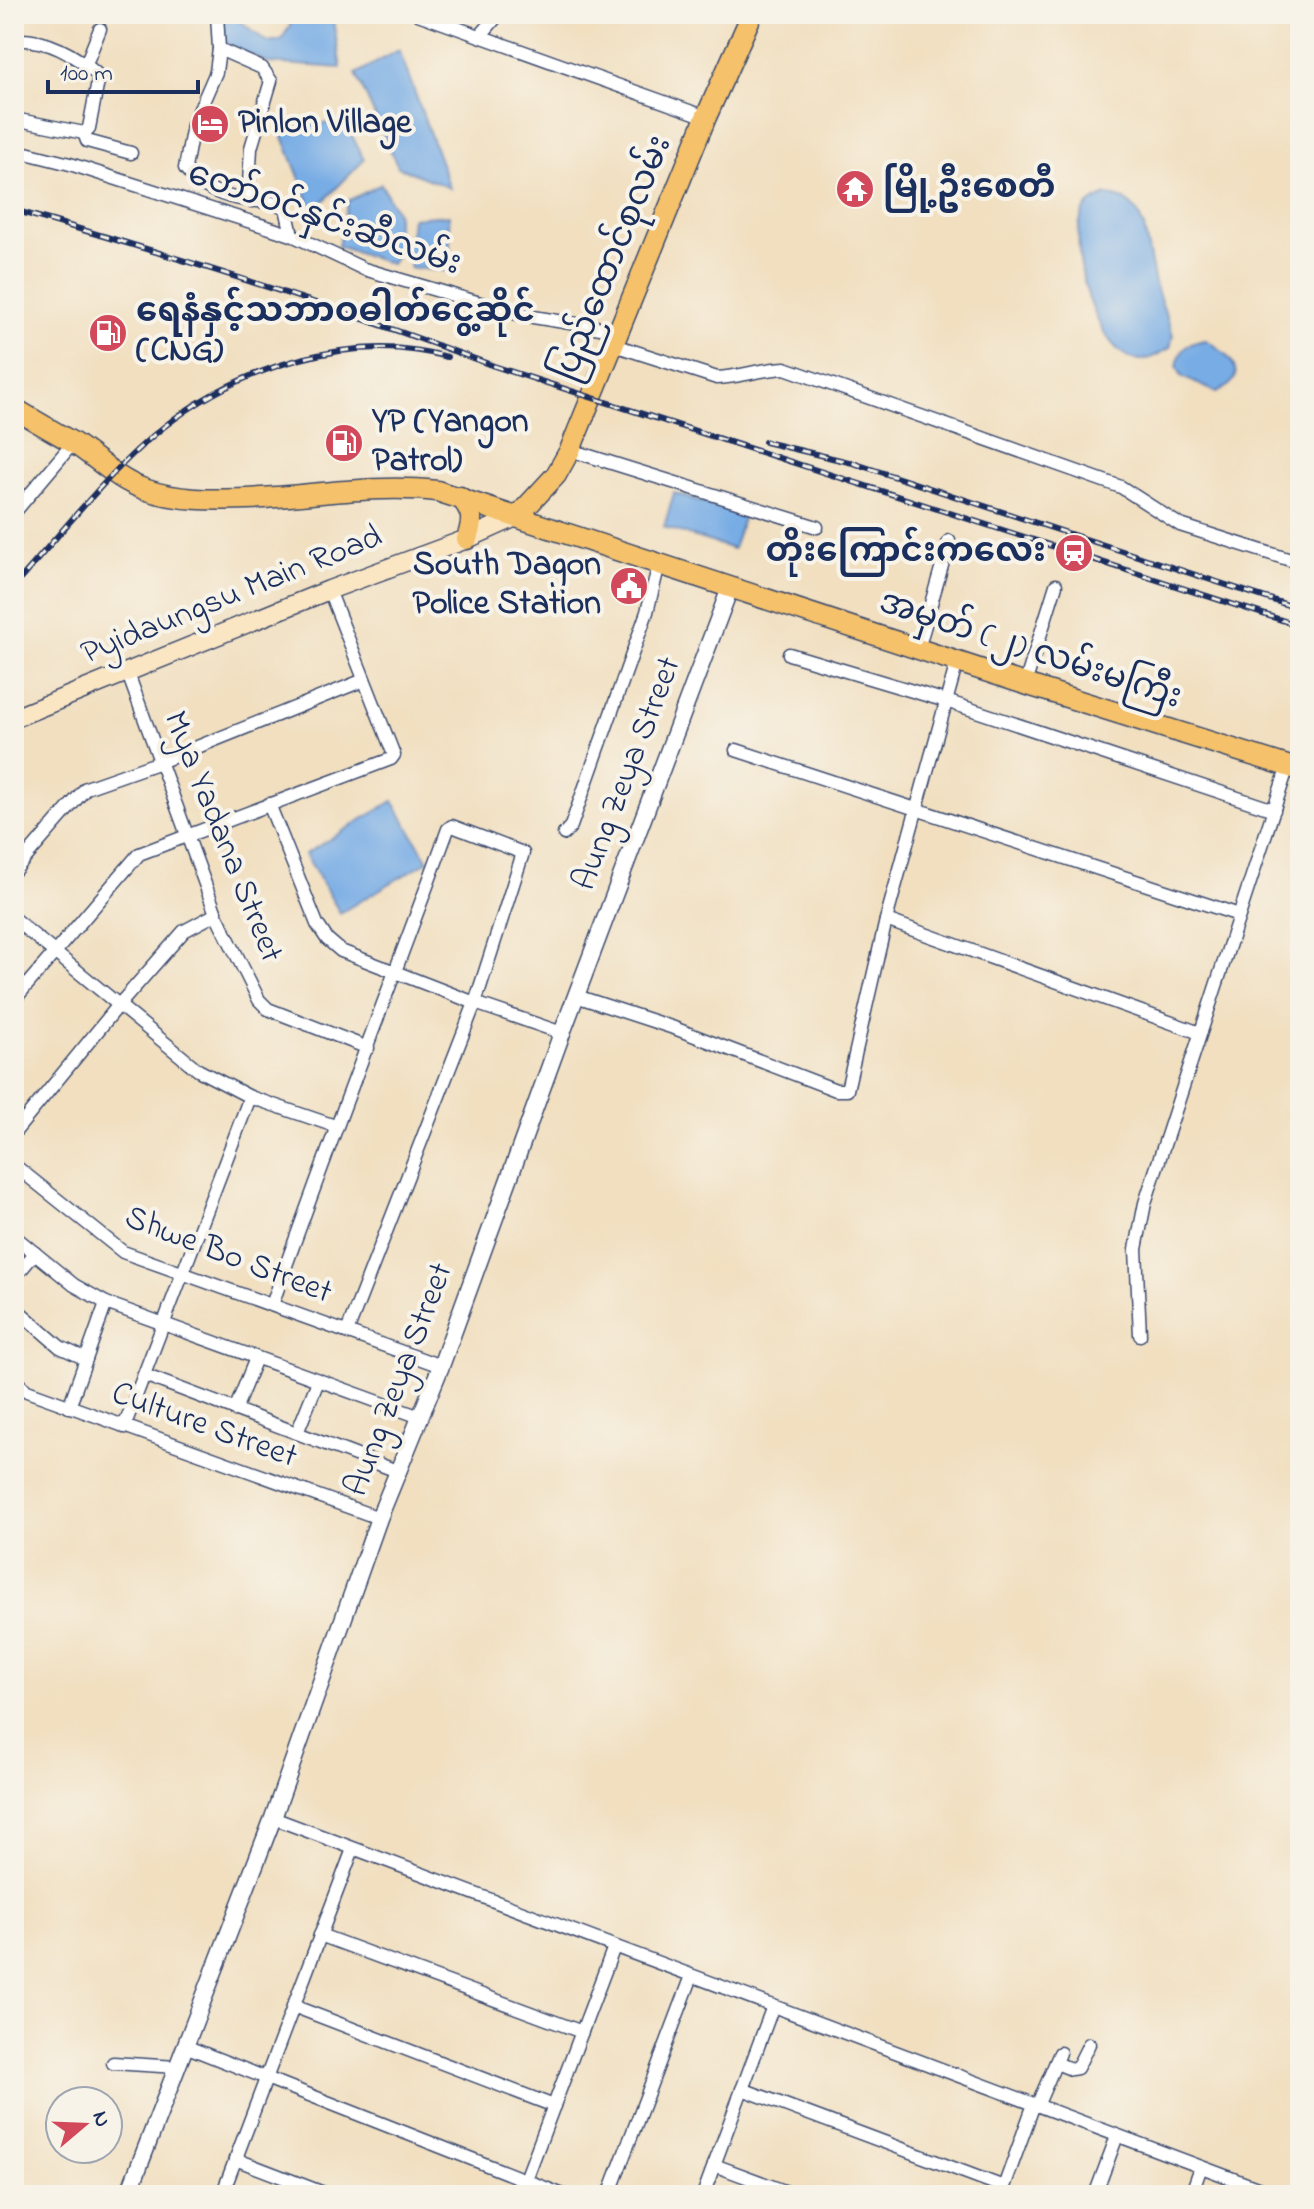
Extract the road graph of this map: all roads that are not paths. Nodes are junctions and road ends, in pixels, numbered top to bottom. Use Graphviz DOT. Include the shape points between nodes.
graph roads {
  1 [pos="217,14"];
  2 [pos="418,14"];
  3 [pos="499,14"];
  4 [pos="752,14"];
  5 [pos="100,29"];
  6 [pos="480,36"];
  7 [pos="14,40"];
  8 [pos="219,49"];
  9 [pos="86,64"];
  10 [pos="706,117"];
  11 [pos="14,119"];
  12 [pos="84,133"];
  13 [pos="14,150"];
  14 [pos="131,153"];
  15 [pos="252,201"];
  16 [pos="292,235"];
  17 [pos="616,338"];
  18 [pos="14,408"];
  19 [pos="73,443"];
  20 [pos="570,450"];
  21 [pos="460,497"];
  22 [pos="14,513"];
  23 [pos="518,516"];
  24 [pos="817,527"];
  25 [pos="467,539"];
  26 [pos="949,541"];
  27 [pos="1300,563"];
  28 [pos="659,564"];
  29 [pos="1056,585"];
  30 [pos="730,588"];
  31 [pos="329,590"];
  32 [pos="918,649"];
  33 [pos="789,654"];
  34 [pos="957,662"];
  35 [pos="127,671"];
  36 [pos="364,680"];
  37 [pos="1025,684"];
  38 [pos="946,701"];
  39 [pos="21,715"];
  40 [pos="14,728"];
  41 [pos="736,750"];
  42 [pos="160,762"];
  43 [pos="1294,768"];
  44 [pos="269,804"];
  45 [pos="917,808"];
  46 [pos="1274,810"];
  47 [pos="564,834"];
  48 [pos="187,836"];
  49 [pos="14,871"];
  50 [pos="216,914"];
  51 [pos="1239,915"];
  52 [pos="14,919"];
  53 [pos="886,920"];
  54 [pos="55,952"];
  55 [pos="396,973"];
  56 [pos="576,996"];
  57 [pos="14,1000"];
  58 [pos="475,1003"];
  59 [pos="118,1006"];
  60 [pos="562,1033"];
  61 [pos="1200,1033"];
  62 [pos="368,1048"];
  63 [pos="250,1097"];
  64 [pos="335,1126"];
  65 [pos="14,1133"];
  66 [pos="14,1165"];
  67 [pos="14,1236"];
  68 [pos="35,1253"];
  69 [pos="184,1274"];
  70 [pos="14,1278"];
  71 [pos="106,1303"];
  72 [pos="272,1305"];
  73 [pos="14,1307"];
  74 [pos="164,1325"];
  75 [pos="347,1332"];
  76 [pos="1140,1335"];
  77 [pos="256,1358"];
  78 [pos="86,1359"];
  79 [pos="441,1366"];
  80 [pos="144,1375"];
  81 [pos="14,1380"];
  82 [pos="318,1381"];
  83 [pos="69,1407"];
  84 [pos="235,1410"];
  85 [pos="420,1417"];
  86 [pos="124,1427"];
  87 [pos="297,1433"];
  88 [pos="397,1471"];
  89 [pos="379,1518"];
  90 [pos="273,1818"];
  91 [pos="353,1849"];
  92 [pos="320,1935"];
  93 [pos="614,1947"];
  94 [pos="692,1976"];
  95 [pos="293,2006"];
  96 [pos="773,2006"];
  97 [pos="582,2032"];
  98 [pos="1089,2044"];
  99 [pos="185,2046"];
  100 [pos="113,2063"];
  101 [pos="177,2067"];
  102 [pos="266,2078"];
  103 [pos="742,2089"];
  104 [pos="1036,2105"];
  105 [pos="554,2106"];
  106 [pos="1117,2136"];
  107 [pos="235,2159"];
  108 [pos="714,2165"];
  109 [pos="1201,2167"];
  110 [pos="526,2180"];
  111 [pos="1002,2191"];
  112 [pos="128,2195"];
  113 [pos="222,2195"];
  114 [pos="329,2195"];
  115 [pos="520,2195"];
  116 [pos="563,2195"];
  117 [pos="609,2195"];
  118 [pos="703,2195"];
  119 [pos="795,2195"];
  120 [pos="1095,2195"];
  121 [pos="1191,2195"];
  122 [pos="1276,2195"];
  1 -- 8 [label="street"];
  2 -- 6 [label="street"];
  3 -- 6 [label="street"];
  4 -- 10 [label="main road, ပြည်ထောင်စုလမ်း"];
  5 -- 9 [label="street"];
  6 -- 10 [label="street"];
  7 -- 9 [label="street" via="34,40"];
  8 -- 15 [label="street" via="262,68 271,81 251,148"];
  8 -- 15 [label="street" via="216,72 193,125 185,168 211,189"];
  9 -- 12 [label="street" via="99,76"];
  10 -- 17 [label="main road, ပြည်ထောင်စုလမ်း"];
  11 -- 12 [label="street"];
  12 -- 14 [label="street" via="87,141"];
  13 -- 16 [label="street, တော်ဝင်နှင်းဆီလမ်း"];
  15 -- 16 [label="street" via="286,208"];
  16 -- 17 [label="street, တော်ဝင်နှင်းဆီလမ်း" via="364,269"];
  17 -- 20 [label="main road, ပြည်ထောင်စုလမ်း"];
  17 -- 27 [label="street, တော်ဝင်နှင်းဆီလမ်း" via="717,378 785,368 1121,487 1180,525"];
  18 -- 19 [label="main road, အမှတ် (၂) လမ်းမကြီး"];
  19 -- 21 [label="main road, အမှတ် (၂) လမ်းမကြီး" via="114,475 172,497 234,499 386,488"];
  19 -- 22 [label="street"];
  20 -- 23 [label="main road, ပြည်ထောင်စုလမ်း" via="556,475"];
  20 -- 24 [label="street"];
  21 -- 23 [label="main road, အမှတ် (၂) လမ်းမကြီး"];
  21 -- 25 [label="main road" via="473,517"];
  23 -- 25 [label="main road, Pyidaungsu Main Road"];
  23 -- 28 [label="main road, အမှတ် (၂) လမ်းမကြီး"];
  25 -- 31 [label="main road, Pyidaungsu Main Road"];
  26 -- 32 [label="street"];
  28 -- 30 [label="main road, အမှတ် (၂) လမ်းမကြီး"];
  28 -- 47 [label="street" via="647,612"];
  29 -- 37 [label="street"];
  30 -- 32 [label="main road, အမှတ် (၂) လမ်းမကြီး"];
  30 -- 56 [label="street, Aung Zeya Street"];
  31 -- 35 [label="main road, Pyidaungsu Main Road"];
  31 -- 36 [label="street"];
  32 -- 34 [label="main road, အမှတ် (၂) လမ်းမကြီး"];
  33 -- 38 [label="street"];
  34 -- 37 [label="main road, အမှတ် (၂) လမ်းမကြီး"];
  34 -- 38 [label="street"];
  35 -- 39 [label="main road, Pyidaungsu Main Road"];
  35 -- 42 [label="street, Mya Yadana Street"];
  36 -- 42 [label="street"];
  36 -- 44 [label="street" via="394,755 391,759"];
  37 -- 43 [label="main road, အမှတ် (၂) လမ်းမကြီး"];
  38 -- 45 [label="street"];
  38 -- 46 [label="street"];
  39 -- 40 [label="main road"];
  41 -- 45 [label="street"];
  42 -- 48 [label="street, Mya Yadana Street"];
  42 -- 49 [label="street" via="86,788"];
  43 -- 46 [label="street"];
  44 -- 48 [label="street"];
  44 -- 55 [label="street" via="327,939 341,951"];
  45 -- 51 [label="street"];
  45 -- 53 [label="street"];
  46 -- 51 [label="street"];
  48 -- 50 [label="street, Mya Yadana Street"];
  48 -- 54 [label="street" via="139,854"];
  50 -- 59 [label="street" via="184,931"];
  50 -- 62 [label="street, Mya Yadana Street" via="264,1006"];
  51 -- 61 [label="street"];
  52 -- 54 [label="street"];
  53 -- 56 [label="street" via="850,1081 843,1091"];
  53 -- 61 [label="street"];
  54 -- 57 [label="street"];
  54 -- 59 [label="street"];
  55 -- 58 [label="street"];
  55 -- 58 [label="street" via="452,826 523,853"];
  55 -- 62 [label="street"];
  56 -- 60 [label="street, Aung Zeya Street"];
  58 -- 60 [label="street"];
  58 -- 75 [label="street"];
  59 -- 63 [label="street" via="198,1070"];
  59 -- 65 [label="street"];
  60 -- 79 [label="street, Aung Zeya Street"];
  61 -- 76 [label="street" via="1145,1203 1136,1249"];
  62 -- 64 [label="street"];
  63 -- 64 [label="street"];
  63 -- 69 [label="street"];
  64 -- 72 [label="street"];
  66 -- 69 [label="street, Shwe Bo Street" via="123,1252"];
  67 -- 68 [label="street"];
  68 -- 70 [label="street"];
  68 -- 71 [label="street"];
  69 -- 72 [label="street, Shwe Bo Street"];
  69 -- 74 [label="street"];
  71 -- 74 [label="street"];
  71 -- 78 [label="street"];
  72 -- 75 [label="street, Shwe Bo Street"];
  73 -- 78 [label="street" via="60,1347"];
  74 -- 77 [label="street"];
  74 -- 80 [label="street"];
  75 -- 79 [label="street, Shwe Bo Street"];
  77 -- 82 [label="street"];
  77 -- 84 [label="street"];
  78 -- 83 [label="street"];
  79 -- 85 [label="street, Aung Zeya Street"];
  80 -- 84 [label="street"];
  80 -- 86 [label="street"];
  81 -- 83 [label="street, Culture Street" via="27,1391"];
  82 -- 85 [label="street"];
  82 -- 87 [label="street"];
  83 -- 86 [label="street, Culture Street"];
  84 -- 87 [label="street"];
  85 -- 88 [label="street, Aung Zeya Street"];
  86 -- 89 [label="street, Culture Street"];
  87 -- 88 [label="street"];
  88 -- 89 [label="street, Aung Zeya Street"];
  89 -- 90 [label="street, Aung Zeya Street"];
  90 -- 91 [label="street"];
  90 -- 99 [label="street, Aung Zeya Street"];
  91 -- 92 [label="street"];
  91 -- 93 [label="street"];
  92 -- 95 [label="street"];
  92 -- 97 [label="street"];
  93 -- 94 [label="street"];
  93 -- 97 [label="street"];
  94 -- 96 [label="street"];
  94 -- 117 [label="street"];
  95 -- 102 [label="street"];
  95 -- 105 [label="street"];
  96 -- 103 [label="street"];
  96 -- 104 [label="street"];
  97 -- 105 [label="street"];
  98 -- 104 [label="street" via="1077,2068 1058,2058"];
  99 -- 101 [label="street, Aung Zeya Street"];
  99 -- 102 [label="street"];
  100 -- 101 [label="street"];
  101 -- 112 [label="street, Aung Zeya Street"];
  102 -- 107 [label="street"];
  102 -- 110 [label="street"];
  103 -- 108 [label="street"];
  103 -- 111 [label="street"];
  104 -- 106 [label="street"];
  104 -- 111 [label="street"];
  105 -- 110 [label="street"];
  106 -- 109 [label="street"];
  106 -- 120 [label="street"];
  107 -- 113 [label="street"];
  107 -- 114 [label="street"];
  108 -- 118 [label="street"];
  108 -- 119 [label="street"];
  109 -- 121 [label="street"];
  109 -- 122 [label="street"];
  110 -- 115 [label="street"];
  110 -- 116 [label="street"];
}
